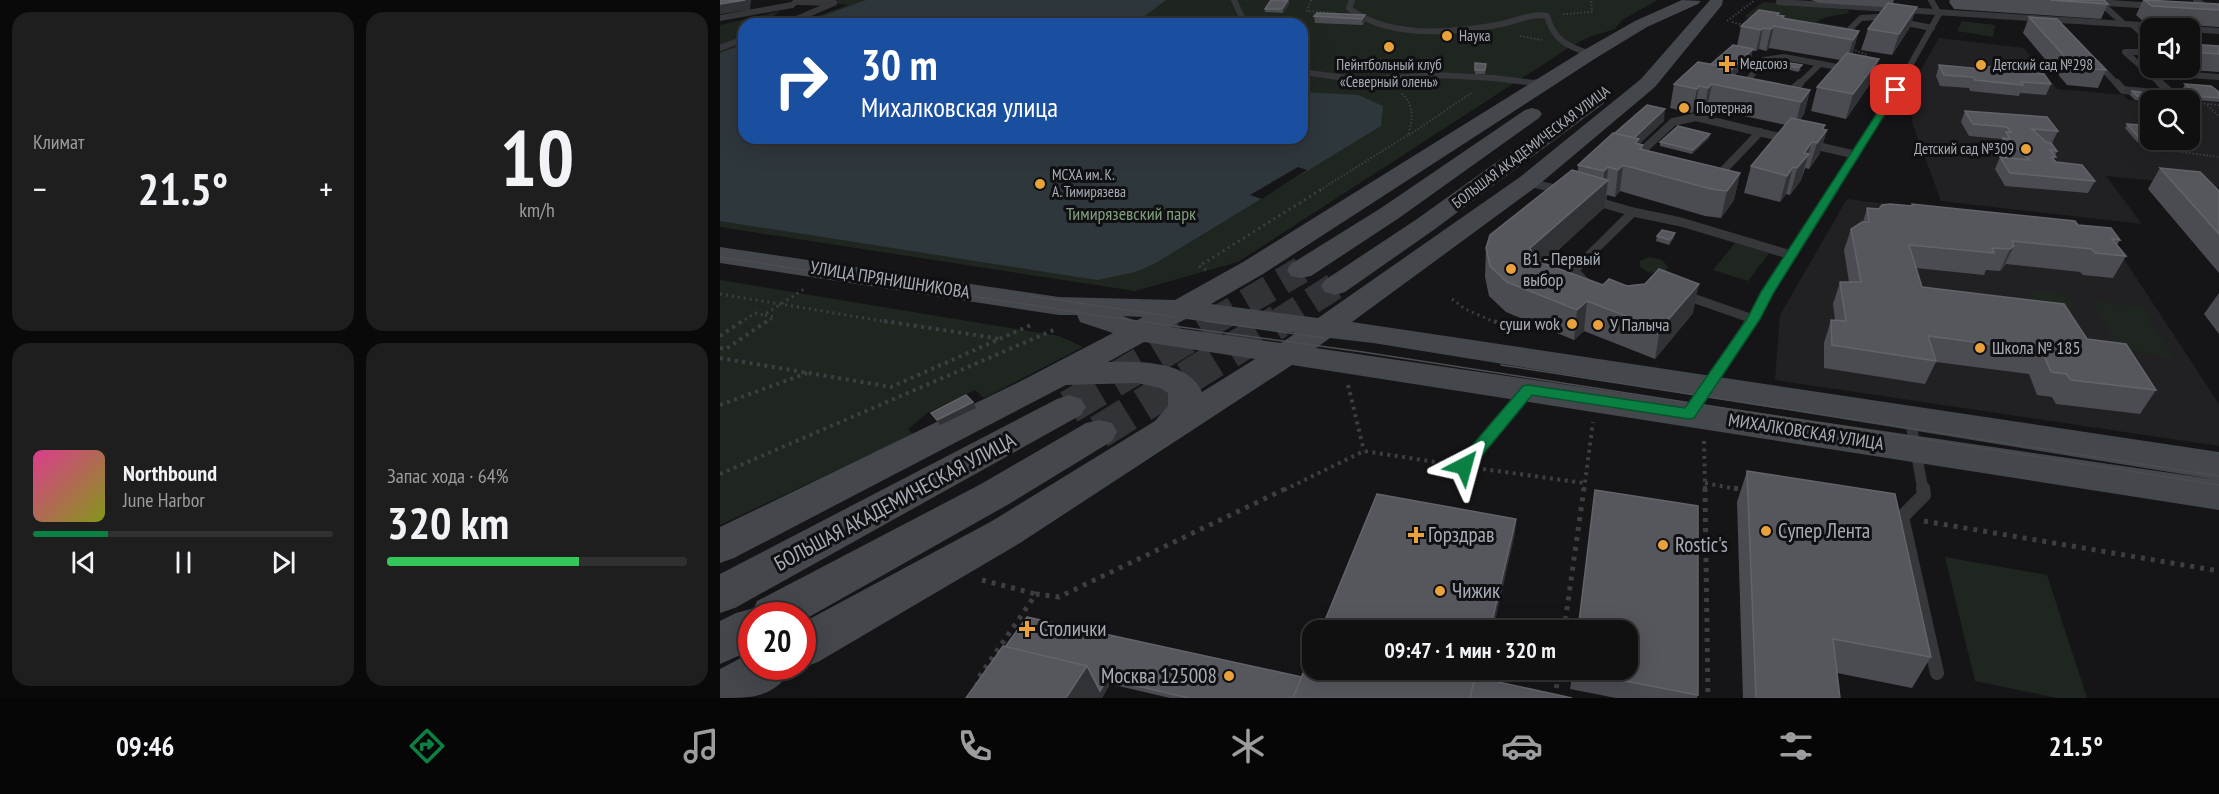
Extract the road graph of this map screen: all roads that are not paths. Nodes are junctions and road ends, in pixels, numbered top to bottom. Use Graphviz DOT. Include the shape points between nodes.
graph roads {
  1 [pos="1234,0"];
  2 [pos="1352,0"];
  3 [pos="1931,0"];
  4 [pos="2058,0"];
  5 [pos="2196,0"];
  6 [pos="798,1"];
  7 [pos="1706,1"];
  8 [pos="2123,2"];
  9 [pos="1779,3"];
  10 [pos="2101,3"];
  11 [pos="2214,10"];
  12 [pos="1939,14"];
  13 [pos="720,18"];
  14 [pos="799,18"];
  15 [pos="1242,18"];
  16 [pos="2054,20"];
  17 [pos="2124,24"];
  18 [pos="2133,25"];
  19 [pos="2140,26"];
  20 [pos="1932,28"];
  21 [pos="2062,28"];
  22 [pos="2200,29"];
  23 [pos="2219,30"];
  24 [pos="2140,32"];
  25 [pos="738,41"];
  26 [pos="1837,42"];
  27 [pos="720,48"];
  28 [pos="2140,52"];
  29 [pos="1590,54"];
  30 [pos="2094,61"];
  31 [pos="1820,64"];
  32 [pos="2140,65"];
  33 [pos="1308,73"];
  34 [pos="2200,76"];
  35 [pos="2219,77"];
  36 [pos="2155,78"];
  37 [pos="1902,79"];
  38 [pos="1543,84"];
  39 [pos="1751,92"];
  40 [pos="1772,96"];
  41 [pos="1760,132"];
  42 [pos="1792,140"];
  43 [pos="1803,142"];
  44 [pos="1856,155"];
  45 [pos="1656,165"];
  46 [pos="1706,177"];
  47 [pos="1528,182"];
  48 [pos="1571,194"];
  49 [pos="1581,197"];
  50 [pos="1633,212"];
  51 [pos="720,255"];
  52 [pos="1791,255"];
  53 [pos="1252,268"];
  54 [pos="1301,270"];
  55 [pos="1335,286"];
  56 [pos="1595,286"];
  57 [pos="1676,292"];
  58 [pos="1371,294"];
  59 [pos="1181,309"];
  60 [pos="1058,317"];
  61 [pos="1753,319"];
  62 [pos="1324,327"];
  63 [pos="1140,332"];
  64 [pos="1287,354"];
  65 [pos="1033,390"];
  66 [pos="1528,390"];
  67 [pos="1069,408"];
  68 [pos="1700,412"];
  69 [pos="1168,430"];
  70 [pos="1099,432"];
  71 [pos="1912,434"];
  72 [pos="1464,466"];
  73 [pos="2219,466"];
  74 [pos="2219,495"];
  75 [pos="720,546"];
  76 [pos="720,595"];
  77 [pos="797,602"];
  78 [pos="738,634"];
  79 [pos="816,639"];
  80 [pos="720,644"];
  81 [pos="1937,672"];
  82 [pos="744,680"];
  83 [pos="720,694"];
  1 -- 15 [label="lane"];
  2 -- 29 [label="lane" via="1349,8 1353,14 1382,25 1454,30 1538,14 1547,16 1551,33 1565,44"];
  3 -- 12 [label="lane"];
  4 -- 10 [label="street"];
  5 -- 11 [label="lane"];
  6 -- 13 [label="lane"];
  6 -- 14 [label="lane" via="834,3"];
  7 -- 29 [label="main road" via="1641,24"];
  7 -- 47 [label="main road" via="1648,83"];
  7 -- 54 [label="main road, БОЛЬШАЯ АКАДЕМИЧЕСКАЯ УЛИЦА"];
  7 -- 55 [label="main road, БОЛЬШАЯ АКАДЕМИЧЕСКАЯ УЛИЦА" via="1579,113"];
  8 -- 10 [label="street"];
  8 -- 11 [label="street"];
  9 -- 12 [label="lane"];
  10 -- 17 [label="lane"];
  12 -- 16 [label="lane"];
  12 -- 20 [label="lane"];
  16 -- 17 [label="lane"];
  16 -- 21 [label="lane"];
  17 -- 18 [label="lane"];
  18 -- 19 [label="lane"];
  18 -- 24 [label="lane"];
  20 -- 26 [label="lane" via="1861,18"];
  20 -- 37 [label="lane"];
  22 -- 23 [label="lane"];
  25 -- 27 [label="lane"];
  28 -- 32 [label="lane" via="2125,52"];
  29 -- 38 [label="main road"];
  30 -- 36 [label="lane" via="2123,90 2170,92"];
  31 -- 37 [label="lane"];
  31 -- 39 [label="lane" via="1784,57 1764,60 1740,89"];
  31 -- 40 [label="lane" via="1783,99"];
  33 -- 38 [label="lane" via="1360,80 1437,75"];
  34 -- 35 [label="lane"];
  37 -- 44 [label="lane"];
  38 -- 53 [label="main road"];
  41 -- 42 [label="lane"];
  41 -- 45 [label="lane" via="1696,117 1673,122 1641,152 1646,162"];
  41 -- 46 [label="lane" via="1716,179"];
  43 -- 44 [label="lane"];
  44 -- 52 [label="lane"];
  47 -- 48 [label="lane"];
  47 -- 58 [label="main road"];
  49 -- 50 [label="lane"];
  50 -- 52 [label="lane"];
  50 -- 56 [label="lane" via="1574,270 1586,285"];
  51 -- 60 [label="main road, УЛИЦА ПРЯНИШНИКОВА"];
  52 -- 61 [label="lane"];
  53 -- 58 [label="main road" via="1246,288 1254,299 1266,302 1296,308 1328,308"];
  53 -- 59 [label="main road"];
  57 -- 61 [label="lane"];
  58 -- 62 [label="main road"];
  59 -- 60 [label="main road, УЛИЦА ПРЯНИШНИКОВА"];
  59 -- 62 [label="main road, УЛИЦА ПРЯНИШНИКОВА"];
  59 -- 63 [label="main road"];
  60 -- 63 [label="main road, УЛИЦА ПРЯНИШНИКОВА"];
  61 -- 68 [label="lane"];
  62 -- 64 [label="main road"];
  62 -- 68 [label="main road, МИХАЛКОВСКАЯ УЛИЦА"];
  63 -- 64 [label="main road, УЛИЦА ПРЯНИШНИКОВА"];
  63 -- 65 [label="main road"];
  64 -- 66 [label="main road, МИХАЛКОВСКАЯ УЛИЦА"];
  64 -- 69 [label="main road"];
  65 -- 69 [label="main road" via="1100,371 1134,372 1178,382 1187,398"];
  65 -- 75 [label="main road"];
  66 -- 68 [label="main road, МИХАЛКОВСКАЯ УЛИЦА"];
  66 -- 72 [label="lane"];
  67 -- 76 [label="main road, БОЛЬШАЯ АКАДЕМИЧЕСКАЯ УЛИЦА"];
  68 -- 71 [label="main road, МИХАЛКОВСКАЯ УЛИЦА"];
  69 -- 79 [label="main road" via="998,536"];
  70 -- 77 [label="main road, БОЛЬШАЯ АКАДЕМИЧЕСКАЯ УЛИЦА" via="995,494"];
  71 -- 73 [label="main road, МИХАЛКОВСКАЯ УЛИЦА"];
  71 -- 74 [label="main road, МИХАЛКОВСКАЯ УЛИЦА"];
  71 -- 81 [label="lane" via="1924,495 1902,517"];
  78 -- 80 [label="main road"];
  82 -- 83 [label="main road"];
}
